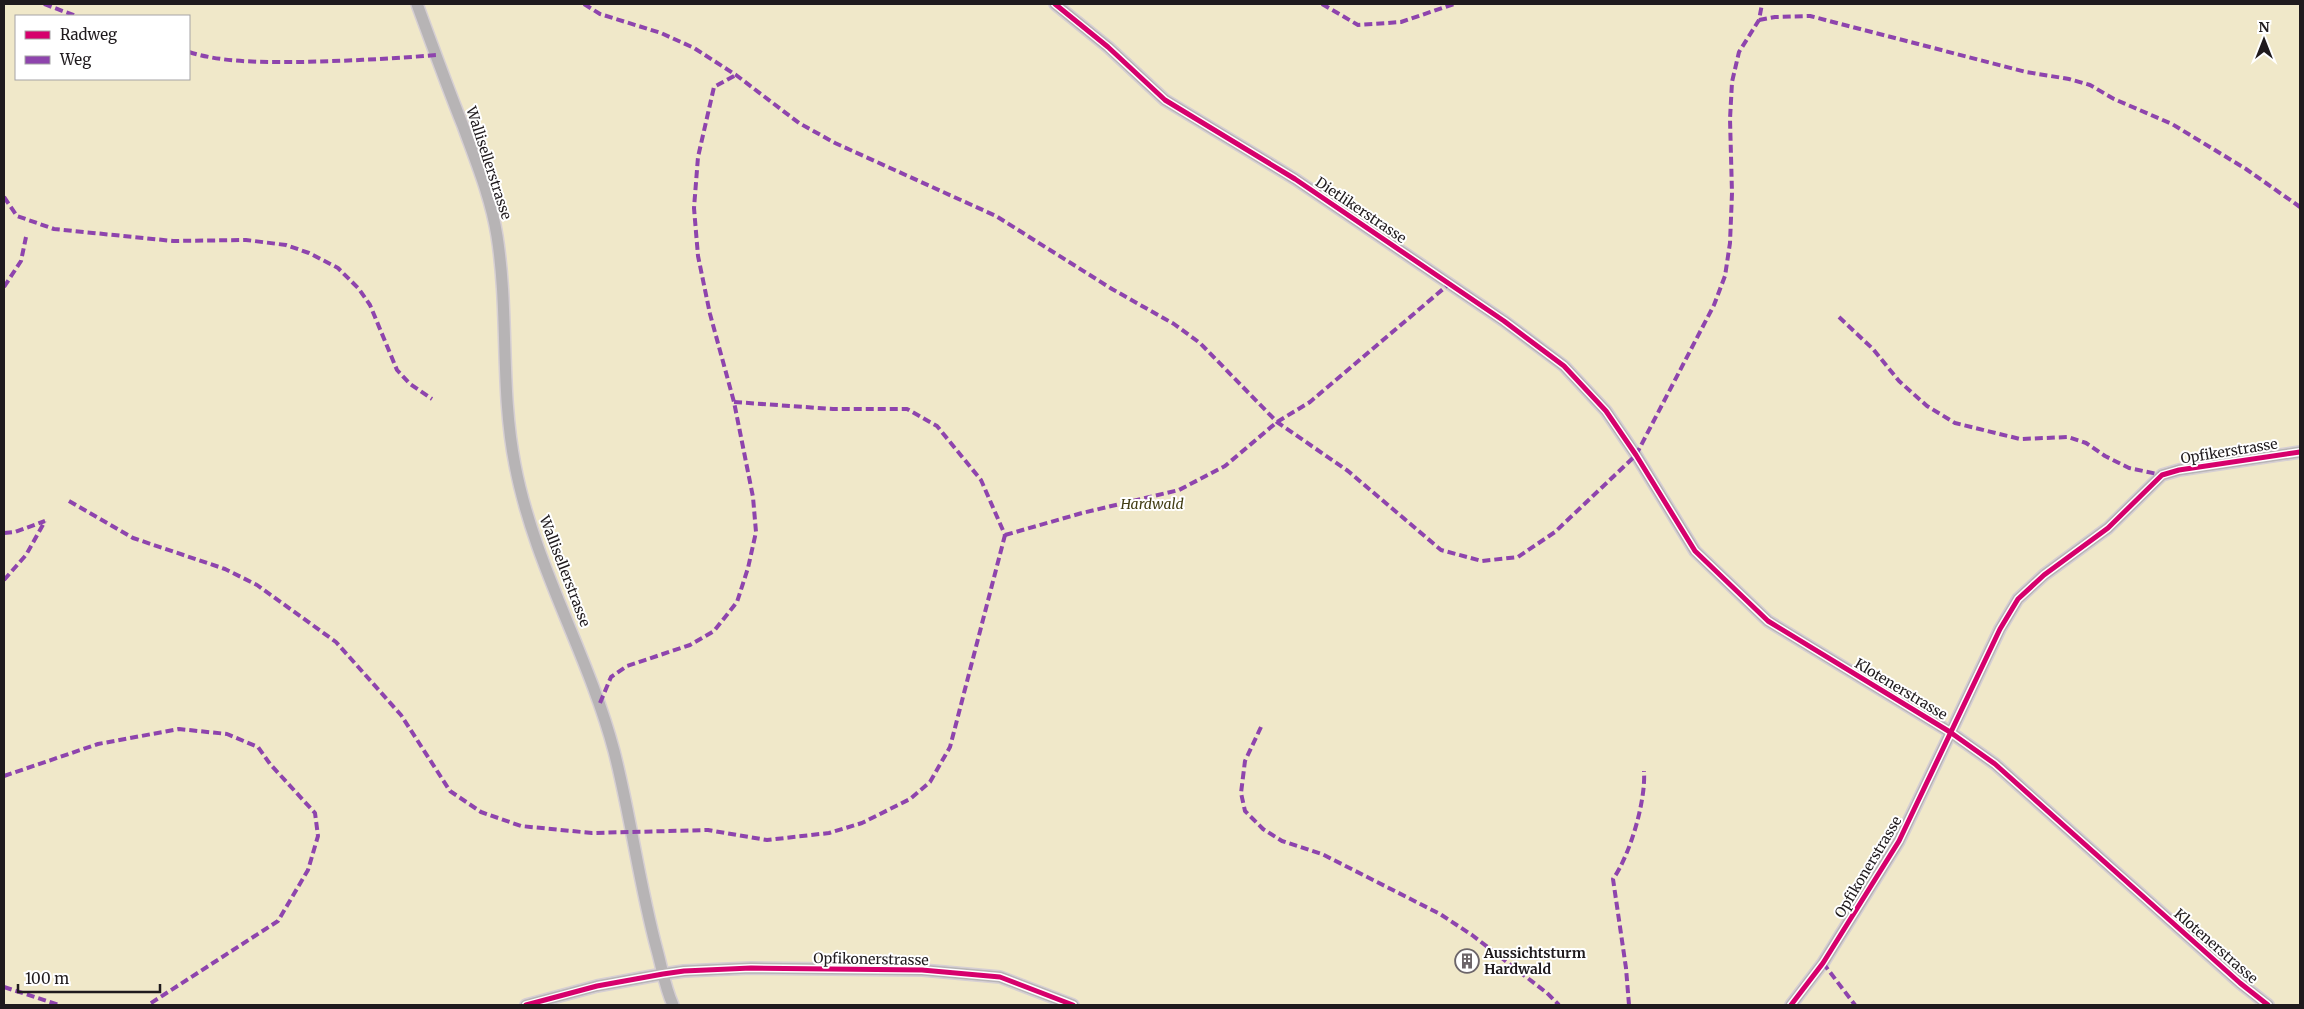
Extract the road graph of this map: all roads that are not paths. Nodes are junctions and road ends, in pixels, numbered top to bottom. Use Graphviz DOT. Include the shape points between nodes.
graph roads {
  1 [pos="418,4"];
  2 [pos="1055,4"];
  3 [pos="2300,452"];
  4 [pos="1636,455"];
  5 [pos="2162,475"];
  6 [pos="1950,732"];
  7 [pos="663,974"];
  8 [pos="526,1005"];
  9 [pos="673,1005"];
  10 [pos="1073,1005"];
  11 [pos="1791,1005"];
  12 [pos="2268,1005"];
  1 -- 7 [label="street, Wallisellerstrasse" via="486,193 502,277 507,408 515,465 533,536 590,678 614,749 644,902"];
  2 -- 4 [label="street, Dietlikerstrasse" via="1108,46 1165,100 1295,179 1504,321 1564,366 1606,411"];
  3 -- 5 [label="street, Opfikerstrasse"];
  4 -- 6 [label="street, Klotenerstrasse" via="1695,551 1768,621"];
  5 -- 6 [label="street, Opfikonerstrasse" via="2108,528 2044,575 2018,599 2000,628"];
  6 -- 11 [label="street, Opfikonerstrasse" via="1899,841 1823,964"];
  6 -- 12 [label="street, Klotenerstrasse" via="1995,764"];
  7 -- 8 [label="street, Opfikonerstrasse" via="597,986"];
  7 -- 9 [label="street"];
  7 -- 10 [label="street, Opfikonerstrasse" via="751,968 922,970 1000,977"];
}
